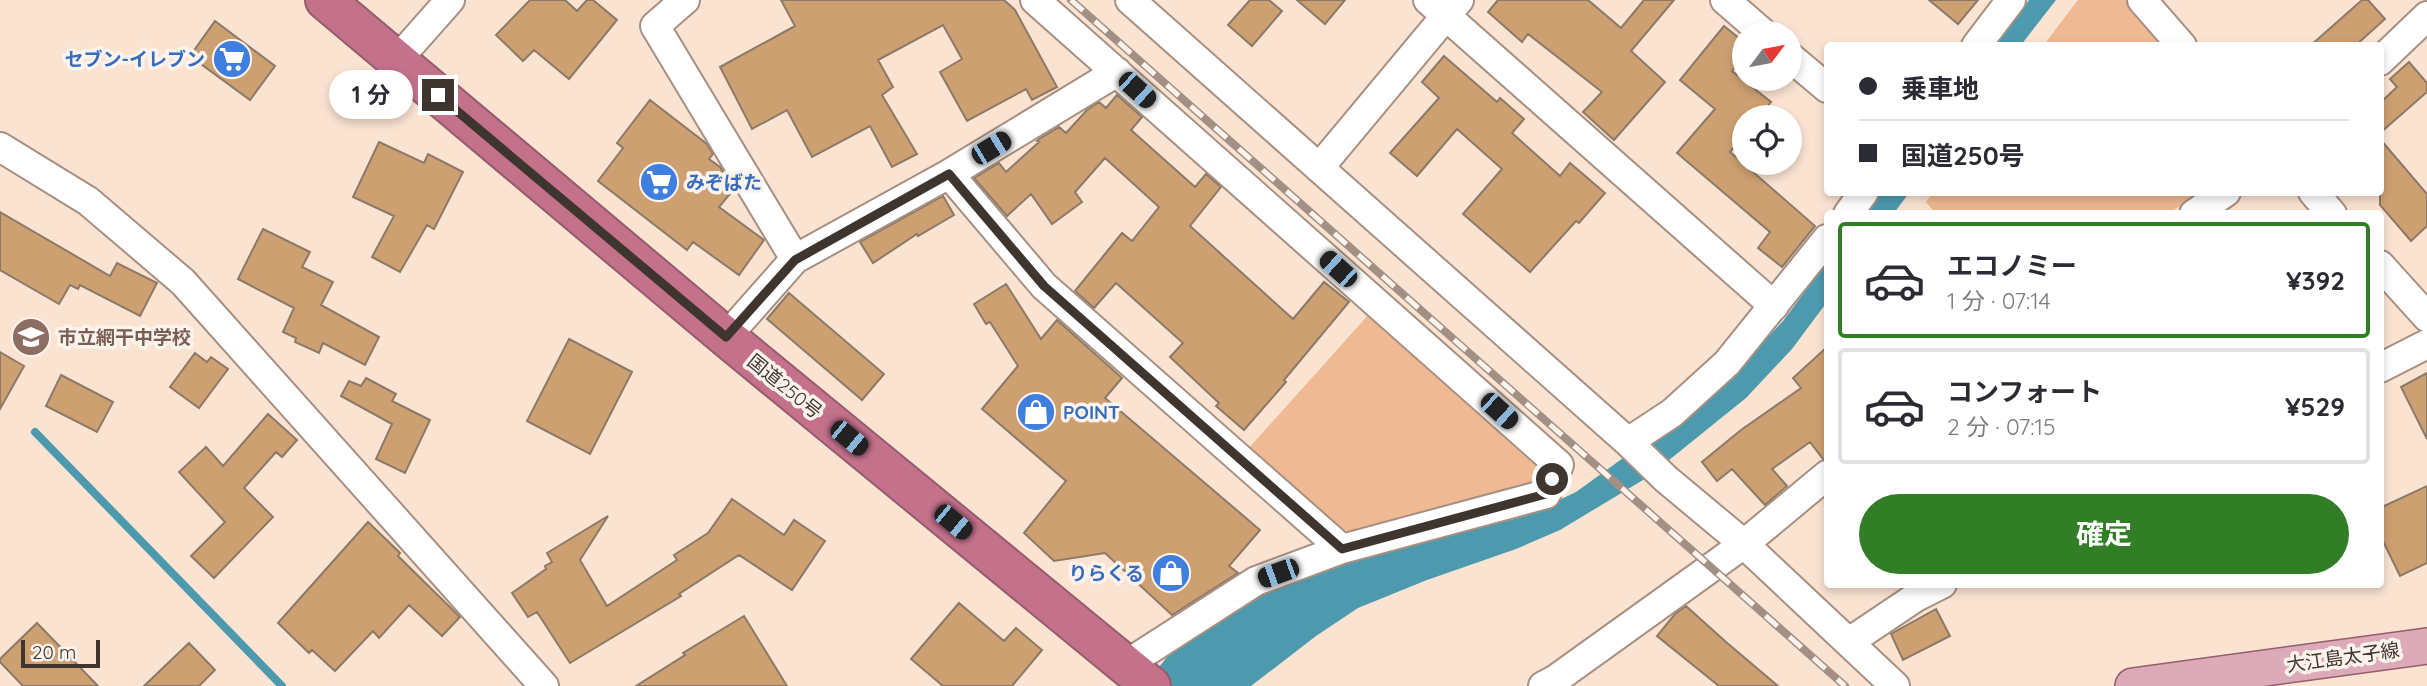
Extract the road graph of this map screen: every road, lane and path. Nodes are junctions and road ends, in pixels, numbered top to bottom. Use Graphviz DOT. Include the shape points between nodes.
graph roads {
  1 [pos="325,0"];
  2 [pos="450,0"];
  3 [pos="685,0"];
  4 [pos="1035,0"];
  5 [pos="1130,0"];
  6 [pos="1725,0"];
  7 [pos="2011,0"];
  8 [pos="2142,0"];
  9 [pos="1444,5"];
  10 [pos="2422,14"];
  11 [pos="1749,21"];
  12 [pos="1979,42"];
  13 [pos="2179,42"];
  14 [pos="2384,57"];
  15 [pos="397,60"];
  16 [pos="1802,67"];
  17 [pos="1117,72"];
  18 [pos="1824,85"];
  19 [pos="0,147"];
  20 [pos="1319,168"];
  21 [pos="949,174"];
  22 [pos="1861,196"];
  23 [pos="2221,196"];
  24 [pos="2316,196"];
  25 [pos="1850,210"];
  26 [pos="2200,210"];
  27 [pos="2329,210"];
  28 [pos="1824,244"];
  29 [pos="795,260"];
  30 [pos="2384,269"];
  31 [pos="1774,306"];
  32 [pos="2427,317"];
  33 [pos="726,337"];
  34 [pos="2427,344"];
  35 [pos="2384,366"];
  36 [pos="1628,442"];
  37 [pos="1824,477"];
  38 [pos="1744,544"];
  39 [pos="1342,549"];
  40 [pos="1934,588"];
  41 [pos="1849,642"];
  42 [pos="2427,646"];
  43 [pos="1139,675"];
  44 [pos="544,686"];
  45 [pos="1543,686"];
  46 [pos="1895,686"];
  47 [pos="2133,686"];
  1 -- 15 [label="highway, 国道250号"];
  2 -- 15 [label="street"];
  3 -- 29 [label="street" via="654,26"];
  4 -- 17 [label="street"];
  5 -- 20 [label="street"];
  6 -- 11 [label="street"];
  7 -- 12 [label="street"];
  8 -- 13 [label="street"];
  9 -- 20 [label="street"];
  9 -- 31 [label="street"];
  10 -- 14 [label="street"];
  15 -- 33 [label="highway, 国道250号"];
  16 -- 18 [label="street"];
  17 -- 21 [label="street"];
  17 -- 39 [label="street" via="1559,465 1546,494"];
  19 -- 44 [label="street" via="88,201 183,282"];
  20 -- 36 [label="street"];
  21 -- 29 [label="street"];
  21 -- 39 [label="street" via="1044,286"];
  22 -- 25 [label="street"];
  23 -- 26 [label="street"];
  24 -- 27 [label="street"];
  28 -- 31 [label="street"];
  29 -- 33 [label="street"];
  30 -- 32 [label="street"];
  31 -- 36 [label="street" via="1727,363 1672,413"];
  33 -- 43 [label="highway, 国道250号"];
  34 -- 35 [label="street"];
  36 -- 38 [label="street"];
  37 -- 38 [label="street"];
  38 -- 41 [label="street"];
  38 -- 45 [label="street"];
  39 -- 43 [label="street" via="1256,581"];
  40 -- 41 [label="street"];
  41 -- 46 [label="street"];
  42 -- 47 [label="main road, 大江島太子線"];
}
